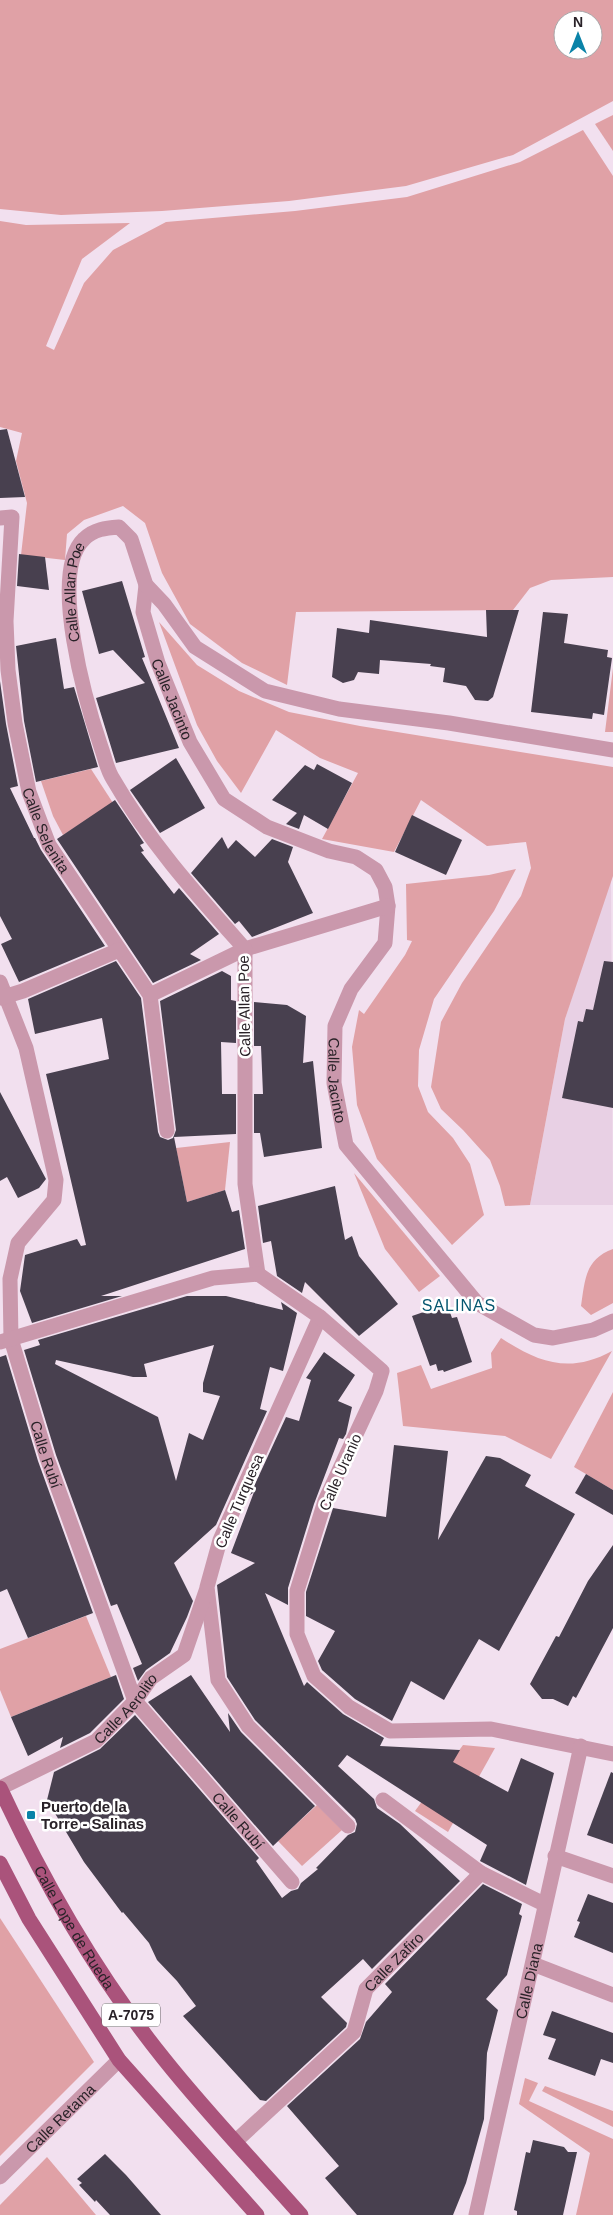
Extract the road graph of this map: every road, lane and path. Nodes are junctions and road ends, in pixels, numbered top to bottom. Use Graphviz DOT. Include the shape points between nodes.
graph roads {
  1 [pos="0,518"];
  2 [pos="146,585"];
  3 [pos="613,750"];
  4 [pos="388,906"];
  5 [pos="245,949"];
  6 [pos="119,950"];
  7 [pos="0,982"];
  8 [pos="150,995"];
  9 [pos="3,997"];
  10 [pos="167,1131"];
  11 [pos="258,1274"];
  12 [pos="320,1317"];
  13 [pos="613,1321"];
  14 [pos="5,1340"];
  15 [pos="207,1587"];
  16 [pos="134,1701"];
  17 [pos="581,1746"];
  18 [pos="613,1754"];
  19 [pos="0,1788"];
  20 [pos="384,1800"];
  21 [pos="348,1826"];
  22 [pos="555,1856"];
  23 [pos="0,1863"];
  24 [pos="481,1873"];
  25 [pos="613,1876"];
  26 [pos="292,1882"];
  27 [pos="544,1904"];
  28 [pos="533,1964"];
  29 [pos="613,1995"];
  30 [pos="119,2060"];
  31 [pos="236,2141"];
  32 [pos="0,2177"];
  33 [pos="258,2215"];
  34 [pos="301,2215"];
  35 [pos="476,2215"];
  1 -- 6 [label="street, Calle Selenita" via="12,517 6,621 8,670 29,792 49,845"];
  2 -- 3 [label="street, Calle Allan Poe" via="195,647 265,691 339,709"];
  2 -- 4 [label="street, Calle Jacinto" via="143,612 158,663 190,742 224,799 268,827 329,851 356,857 376,870 385,887"];
  2 -- 5 [label="street, Calle Allan Poe" via="131,539 119,527 103,528 83,539 72,562 69,590 72,635 88,710 117,786 163,856"];
  4 -- 5 [label="street"];
  4 -- 13 [label="street, Calle Jacinto" via="384,943 351,989 335,1026 334,1083 346,1145 477,1303 534,1335 553,1338 594,1330"];
  5 -- 8 [label="street"];
  5 -- 11 [label="street, Calle Allan Poe" via="245,1184"];
  6 -- 8 [label="street, Calle Selenita"];
  6 -- 9 [label="street"];
  7 -- 9 [label="street, Calle Rubí"];
  8 -- 10 [label="street, Calle Selenita"];
  9 -- 14 [label="street, Calle Rubí" via="26,1048 56,1180 54,1200 18,1243 10,1279"];
  11 -- 12 [label="street, Calle Uranio"];
  11 -- 14 [label="street" via="213,1278"];
  12 -- 15 [label="street, Calle Turquesa" via="220,1540"];
  12 -- 17 [label="street, Calle Uranio" via="382,1371 326,1501 297,1592 297,1634 314,1676 348,1707 390,1731 491,1729"];
  14 -- 16 [label="street, Calle Rubí"];
  15 -- 16 [label="street, Calle Aerolito" via="184,1656 151,1678"];
  15 -- 21 [label="street, Calle Turquesa" via="218,1680 248,1726"];
  16 -- 19 [label="street, Calle Aerolito" via="96,1741"];
  16 -- 26 [label="street, Calle Rubí"];
  17 -- 18 [label="street, Calle Uranio"];
  17 -- 22 [label="street, Calle Diana"];
  19 -- 31 [label="main road, Calle Lope de Rueda / A-7075" via="40,1869 112,1988 164,2059"];
  20 -- 24 [label="street"];
  22 -- 25 [label="street"];
  22 -- 27 [label="street, Calle Diana"];
  23 -- 30 [label="main road, A-7075" via="29,1919"];
  24 -- 27 [label="street"];
  24 -- 31 [label="street, Calle Zafiro" via="366,1989 354,2032"];
  27 -- 28 [label="street, Calle Diana"];
  28 -- 29 [label="street"];
  28 -- 35 [label="street, Calle Diana"];
  30 -- 32 [label="street, Calle Retama"];
  30 -- 33 [label="main road, A-7075"];
  31 -- 34 [label="main road, Calle Lope de Rueda / A-7075"];
}
